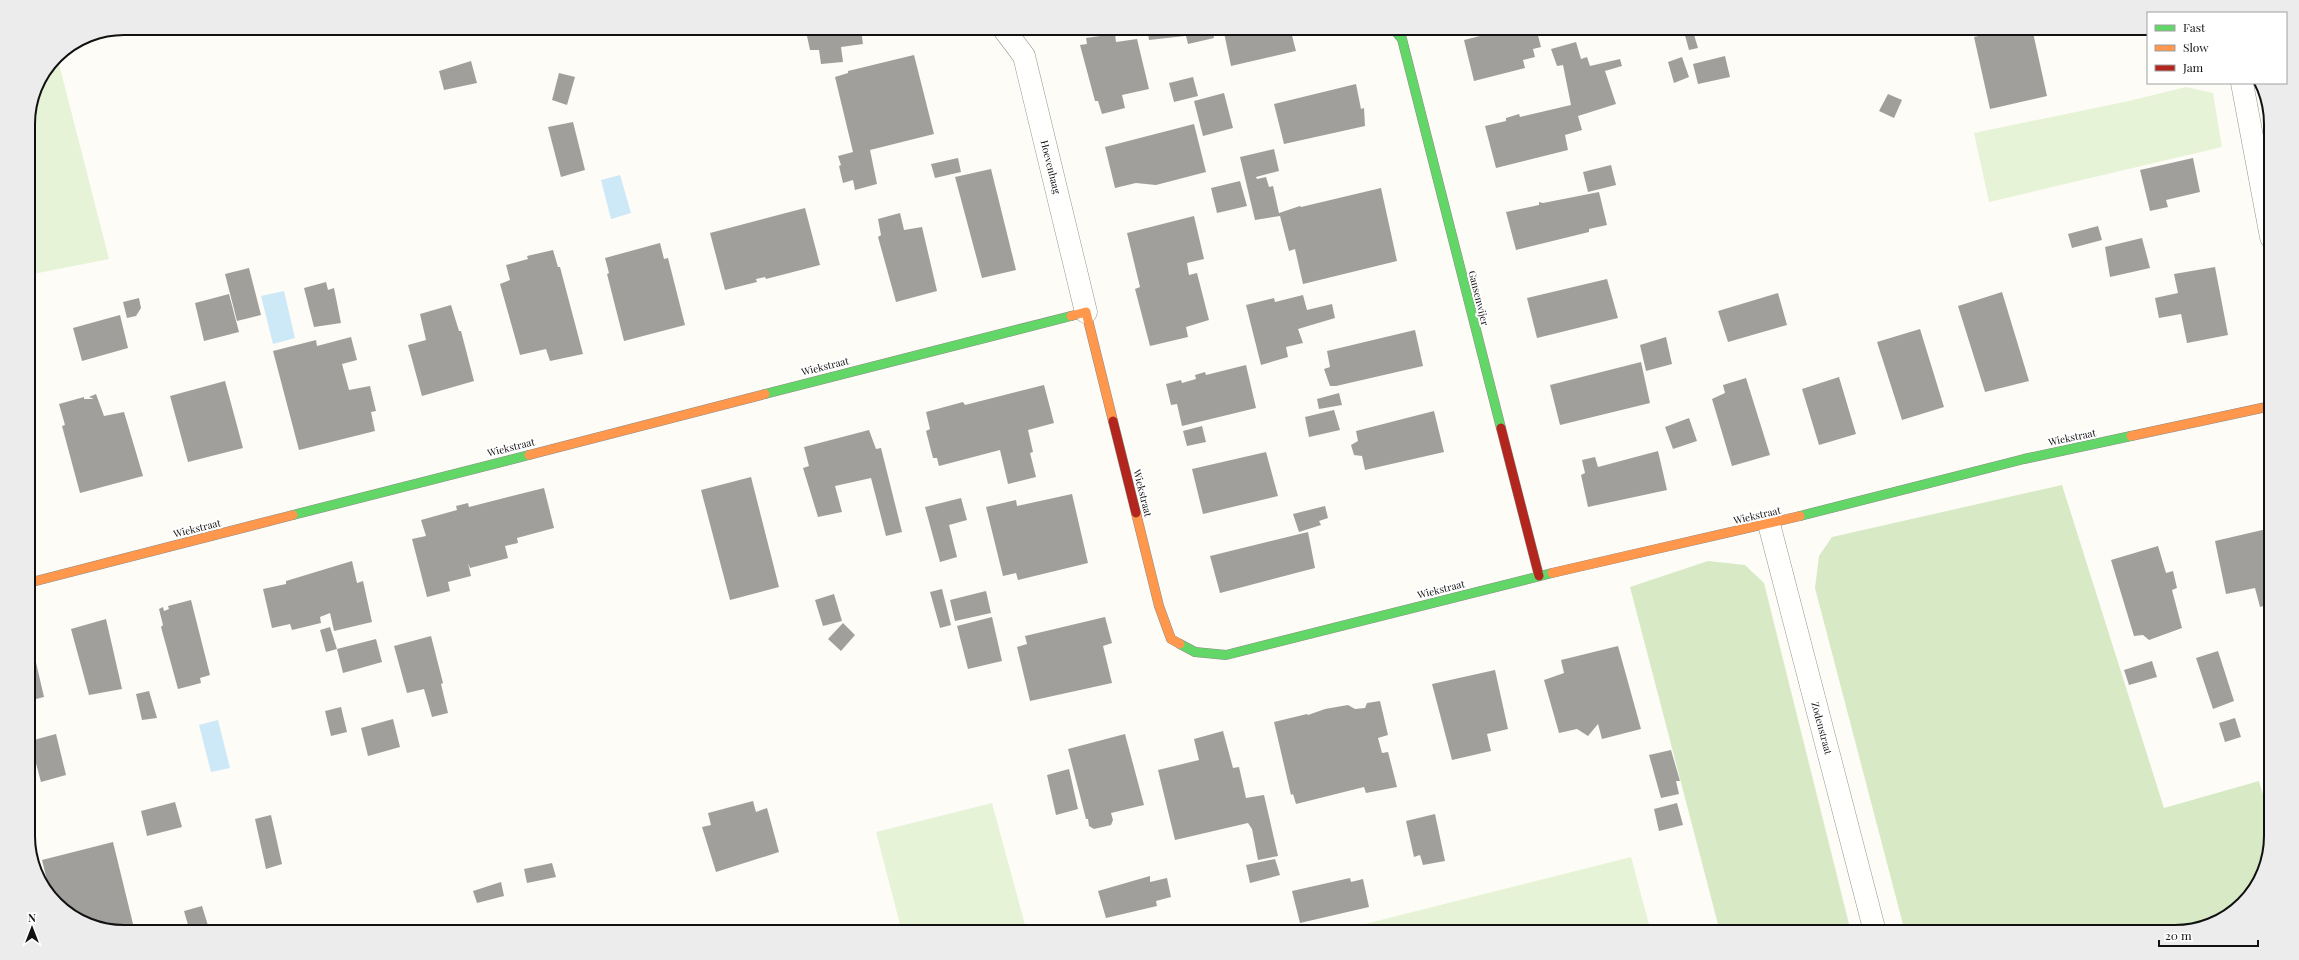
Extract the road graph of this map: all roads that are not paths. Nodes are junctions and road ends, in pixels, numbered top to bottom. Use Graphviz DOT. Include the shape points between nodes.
graph roads {
  1 [pos="1008,35"];
  2 [pos="1399,35"];
  3 [pos="2242,84"];
  4 [pos="2264,200"];
  5 [pos="1086,312"];
  6 [pos="2264,408"];
  7 [pos="1769,524"];
  8 [pos="1538,576"];
  9 [pos="35,581"];
  10 [pos="1873,925"];
  1 -- 5 [label="street, Hoevenhaag" via="1024,56"];
  2 -- 8 [label="street, Gansenwijer" via="1402,39"];
  3 -- 4 [label="street"];
  5 -- 8 [label="street, Wiekstraat" via="1159,606 1171,639 1195,652 1226,655"];
  5 -- 9 [label="street, Wiekstraat"];
  6 -- 7 [label="street, Wiekstraat" via="2024,459"];
  7 -- 8 [label="street, Wiekstraat"];
  7 -- 10 [label="street, Zodenstraat"];
}
